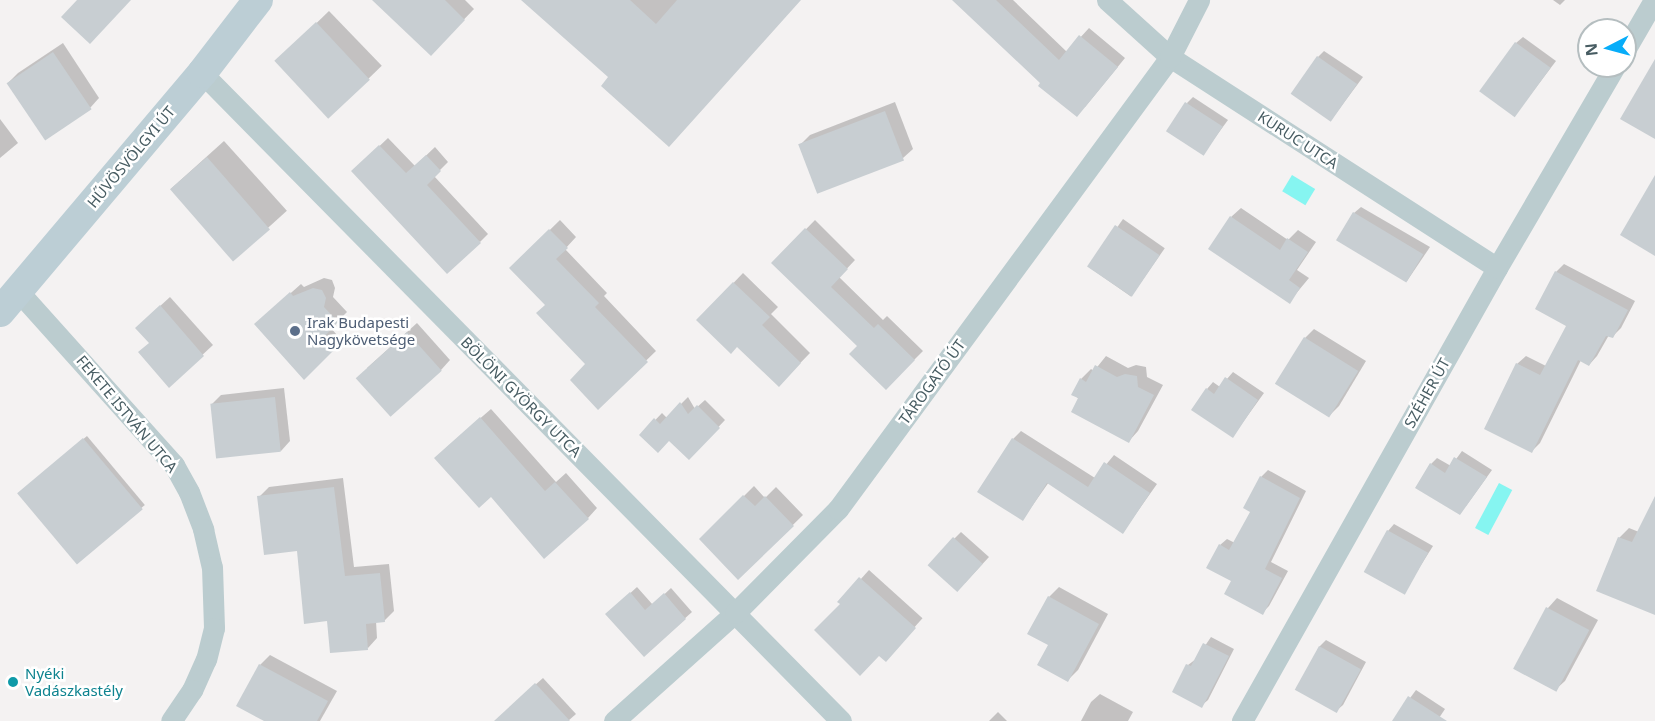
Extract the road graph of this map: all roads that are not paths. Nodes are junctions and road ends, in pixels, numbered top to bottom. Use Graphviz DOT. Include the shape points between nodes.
graph roads {
  1 [pos="258,0"];
  2 [pos="1107,0"];
  3 [pos="1199,0"];
  4 [pos="1654,0"];
  5 [pos="1637,29"];
  6 [pos="1170,57"];
  7 [pos="202,73"];
  8 [pos="1608,78"];
  9 [pos="1497,268"];
  10 [pos="9,302"];
  11 [pos="735,613"];
  12 [pos="171,721"];
  13 [pos="614,721"];
  14 [pos="841,721"];
  15 [pos="1242,721"];
  1 -- 7 [label="main road, HŰVÖSVÖLGYI ÚT"];
  2 -- 6 [label="street, KURUC UTCA"];
  3 -- 6 [label="street, TÁROGATÓ ÚT"];
  4 -- 5 [label="street"];
  6 -- 9 [label="street, KURUC UTCA"];
  6 -- 11 [label="street, TÁROGATÓ ÚT" via="838,509"];
  7 -- 10 [label="main road, HŰVÖSVÖLGYI ÚT"];
  7 -- 11 [label="street, BÖLÖNI GYÖRGY UTCA"];
  8 -- 9 [label="street, SZÉHER ÚT"];
  9 -- 15 [label="street, SZÉHER ÚT"];
  10 -- 12 [label="street, FEKETE ISTVÁN UTCA" via="174,465 189,492 212,567 214,628 192,690"];
  11 -- 13 [label="street, TÁROGATÓ ÚT"];
  11 -- 14 [label="street, BÖLÖNI GYÖRGY UTCA"];
}
